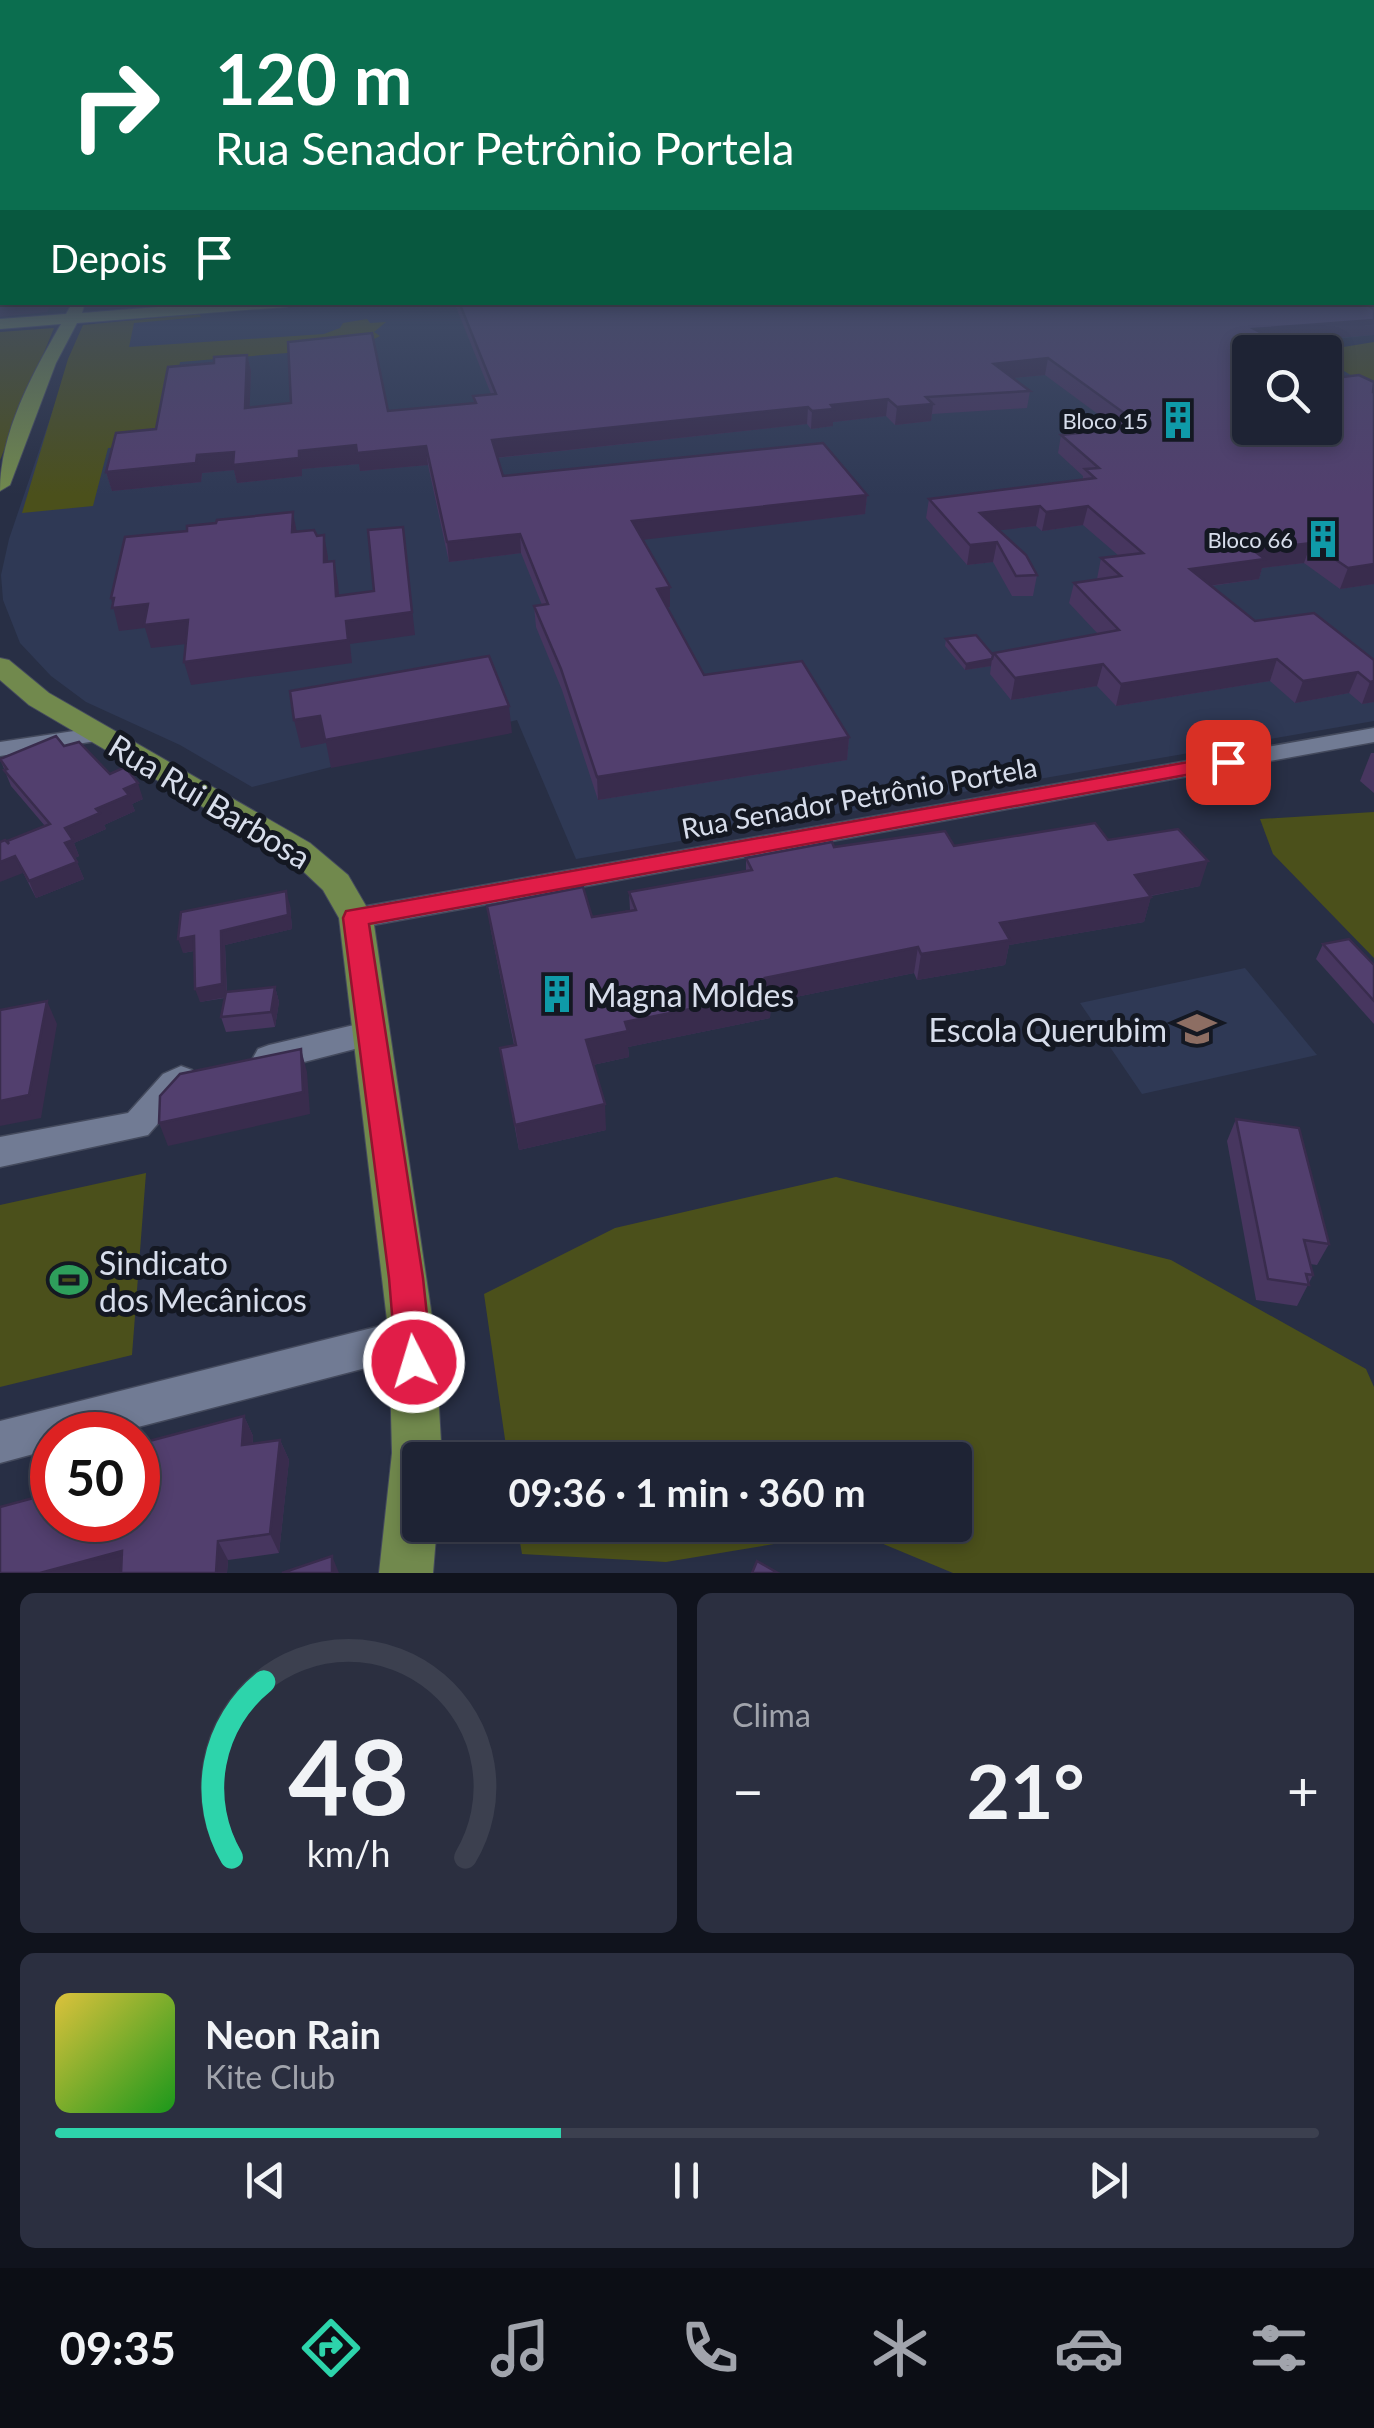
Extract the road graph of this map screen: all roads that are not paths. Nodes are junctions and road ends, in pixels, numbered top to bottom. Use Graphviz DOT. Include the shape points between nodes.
graph roads {
  1 [pos="55,348"];
  2 [pos="0,485"];
  3 [pos="0,666"];
  4 [pos="101,734"];
  5 [pos="1374,736"];
  6 [pos="0,749"];
  7 [pos="356,918"];
  8 [pos="371,1033"];
  9 [pos="0,1152"];
  10 [pos="412,1337"];
  11 [pos="0,1442"];
  12 [pos="406,1573"];
  1 -- 2 [label="main road"];
  3 -- 4 [label="main road, Rua Rui Barbosa" via="38,699"];
  4 -- 6 [label="street"];
  4 -- 7 [label="main road, Rua Rui Barbosa" via="299,850 336,884"];
  5 -- 7 [label="street, Rua Senador Petrônio Portela"];
  7 -- 8 [label="main road, Rua Rui Barbosa"];
  8 -- 9 [label="street" via="176,1082 136,1124"];
  8 -- 10 [label="main road, Rua Rui Barbosa"];
  10 -- 11 [label="street"];
  10 -- 12 [label="main road, Rua Rui Barbosa" via="416,1453"];
}
